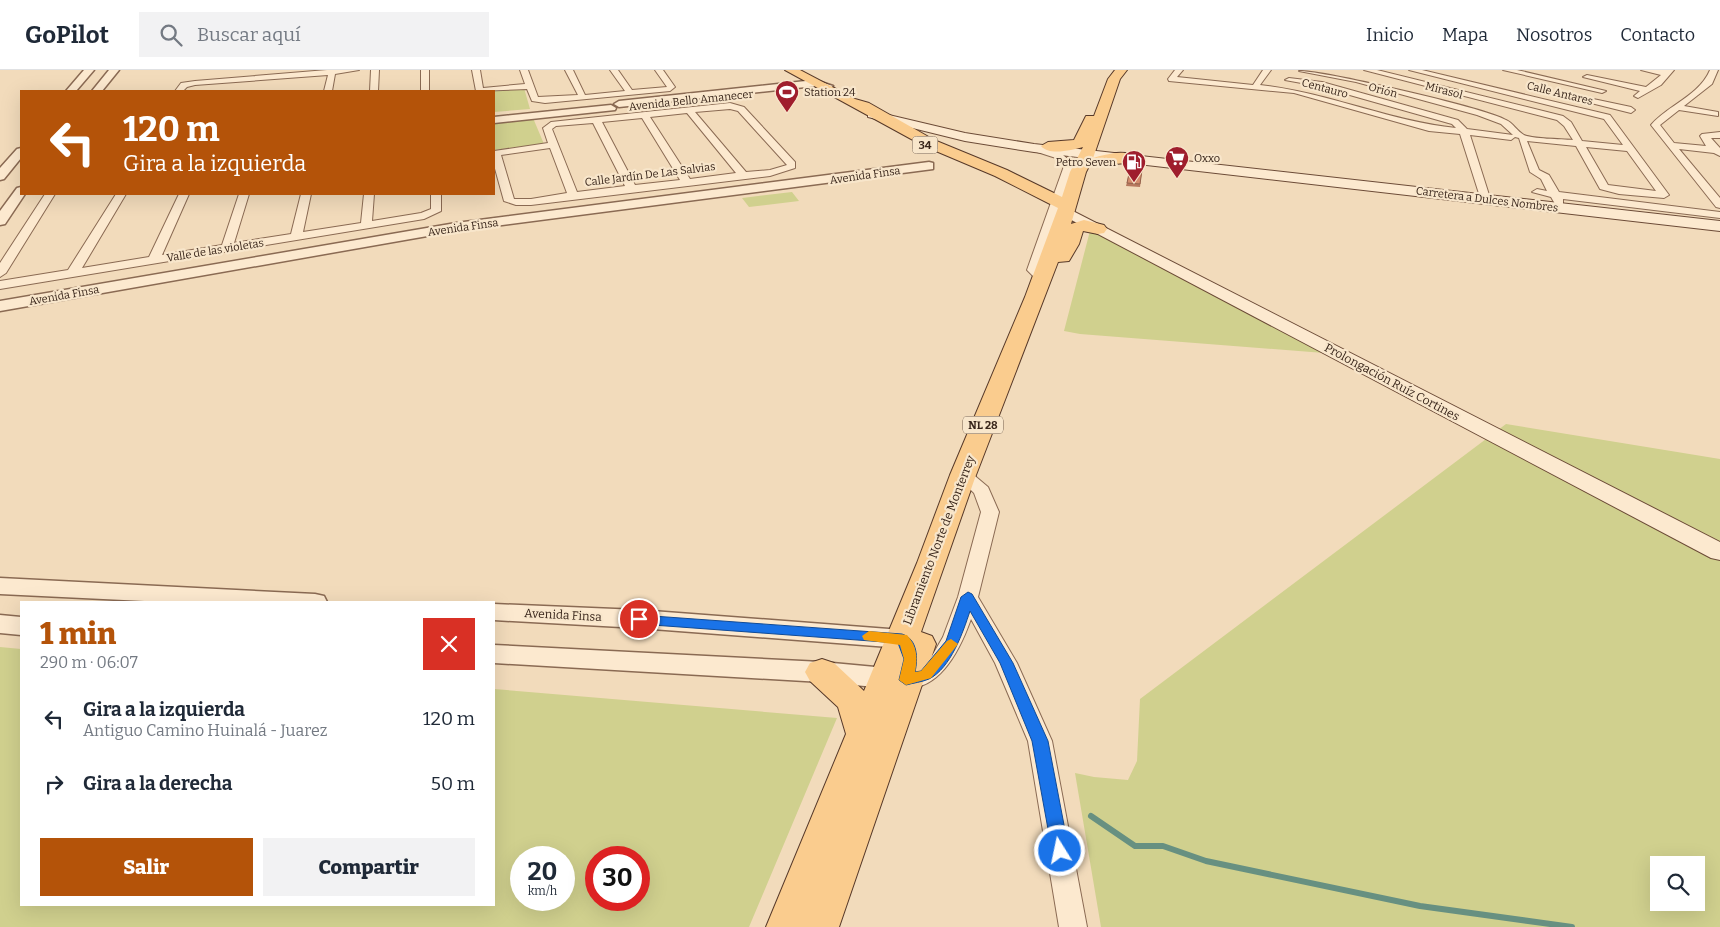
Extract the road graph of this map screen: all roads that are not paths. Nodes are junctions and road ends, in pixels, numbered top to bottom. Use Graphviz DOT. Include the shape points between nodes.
graph roads {
  1 [pos="89,70"];
  2 [pos="114,70"];
  3 [pos="355,70"];
  4 [pos="375,70"];
  5 [pos="425,70"];
  6 [pos="476,70"];
  7 [pos="524,70"];
  8 [pos="569,70"];
  9 [pos="614,70"];
  10 [pos="659,70"];
  11 [pos="797,70"];
  12 [pos="1121,70"];
  13 [pos="1132,70"];
  14 [pos="1178,70"];
  15 [pos="1298,70"];
  16 [pos="1368,70"];
  17 [pos="1414,70"];
  18 [pos="1507,70"];
  19 [pos="1597,70"];
  20 [pos="1645,70"];
  21 [pos="1714,70"];
  22 [pos="332,72"];
  23 [pos="784,72"];
  24 [pos="1668,72"];
  25 [pos="1269,74"];
  26 [pos="1579,76"];
  27 [pos="238,80"];
  28 [pos="1710,80"];
  29 [pos="1720,82"];
  30 [pos="1658,83"];
  31 [pos="817,85"];
  32 [pos="530,86"];
  33 [pos="1487,87"];
  34 [pos="1254,88"];
  35 [pos="72,90"];
  36 [pos="98,90"];
  37 [pos="180,90"];
  38 [pos="233,90"];
  39 [pos="328,90"];
  40 [pos="374,90"];
  41 [pos="425,90"];
  42 [pos="480,90"];
  43 [pos="490,90"];
  44 [pos="1648,90"];
  45 [pos="1463,93"];
  46 [pos="1611,93"];
  47 [pos="630,94"];
  48 [pos="1571,96"];
  49 [pos="583,98"];
  50 [pos="1104,105"];
  51 [pos="615,106"];
  52 [pos="1678,106"];
  53 [pos="1618,107"];
  54 [pos="689,110"];
  55 [pos="861,110"];
  56 [pos="1631,110"];
  57 [pos="644,114"];
  58 [pos="1719,115"];
  59 [pos="495,116"];
  60 [pos="596,119"];
  61 [pos="495,120"];
  62 [pos="887,122"];
  63 [pos="1464,132"];
  64 [pos="1720,135"];
  65 [pos="1520,138"];
  66 [pos="1669,143"];
  67 [pos="1579,144"];
  68 [pos="553,145"];
  69 [pos="1050,148"];
  70 [pos="1632,149"];
  71 [pos="1715,150"];
  72 [pos="20,153"];
  73 [pos="1093,153"];
  74 [pos="1128,157"];
  75 [pos="938,162"];
  76 [pos="12,168"];
  77 [pos="1535,172"];
  78 [pos="743,175"];
  79 [pos="687,182"];
  80 [pos="632,189"];
  81 [pos="20,192"];
  82 [pos="1554,194"];
  83 [pos="49,195"];
  84 [pos="120,195"];
  85 [pos="184,195"];
  86 [pos="244,195"];
  87 [pos="306,195"];
  88 [pos="369,195"];
  89 [pos="436,195"];
  90 [pos="573,196"];
  91 [pos="1485,198"];
  92 [pos="1539,198"];
  93 [pos="1720,205"];
  94 [pos="1562,207"];
  95 [pos="1066,208"];
  96 [pos="1720,215"];
  97 [pos="0,221"];
  98 [pos="366,225"];
  99 [pos="1720,226"];
  100 [pos="1098,228"];
  101 [pos="296,237"];
  102 [pos="228,248"];
  103 [pos="154,260"];
  104 [pos="1049,271"];
  105 [pos="0,273"];
  106 [pos="72,274"];
  107 [pos="0,285"];
  108 [pos="0,306"];
  109 [pos="1517,442"];
  110 [pos="969,480"];
  111 [pos="1720,541"];
  112 [pos="1720,552"];
  113 [pos="0,586"];
  114 [pos="968,597"];
  115 [pos="296,601"];
  116 [pos="495,612"];
  117 [pos="0,624"];
  118 [pos="20,626"];
  119 [pos="495,654"];
  120 [pos="901,667"];
  121 [pos="822,672"];
  122 [pos="864,733"];
  123 [pos="788,927"];
  124 [pos="817,927"];
  125 [pos="1073,927"];
  1 -- 35 [label="street"];
  2 -- 36 [label="street"];
  3 -- 22 [label="street"];
  4 -- 40 [label="street"];
  5 -- 41 [label="street"];
  6 -- 42 [label="street"];
  7 -- 32 [label="street"];
  8 -- 49 [label="street"];
  9 -- 47 [label="street"];
  10 -- 47 [label="street" via="670,89"];
  11 -- 31 [label="main road"];
  12 -- 50 [label="main road"];
  13 -- 73 [label="main road"];
  14 -- 34 [label="street, Centauro" via="1172,78 1176,81 1215,81"];
  15 -- 65 [label="street, Mirasol" via="1350,78 1480,112 1504,122"];
  16 -- 45 [label="street"];
  17 -- 33 [label="street, Calle Antares"];
  18 -- 46 [label="street"];
  19 -- 30 [label="street"];
  20 -- 24 [label="street"];
  21 -- 28 [label="street"];
  22 -- 27 [label="street" via="283,80"];
  22 -- 39 [label="street"];
  23 -- 31 [label="main road"];
  24 -- 30 [label="street"];
  25 -- 34 [label="street"];
  25 -- 63 [label="street, Orión" via="1320,84 1437,116 1455,122"];
  26 -- 44 [label="street"];
  27 -- 37 [label="street" via="189,84"];
  27 -- 38 [label="street"];
  28 -- 29 [label="street"];
  28 -- 52 [label="street"];
  30 -- 44 [label="street"];
  31 -- 51 [label="street, Avenida Bello Amanecer"];
  31 -- 55 [label="main road"];
  31 -- 55 [label="main road"];
  32 -- 43 [label="street"];
  32 -- 49 [label="street" via="535,99 540,101"];
  33 -- 45 [label="street"];
  33 -- 70 [label="street, Calle Antares" via="1607,117"];
  34 -- 63 [label="street, Centauro" via="1299,92 1424,127"];
  44 -- 53 [label="street"];
  45 -- 67 [label="street" via="1560,118 1568,124"];
  47 -- 51 [label="street"];
  48 -- 53 [label="street"];
  49 -- 51 [label="street"];
  50 -- 69 [label="main road" via="1090,120 1080,143"];
  50 -- 73 [label="main road"];
  51 -- 57 [label="street"];
  51 -- 59 [label="street, Avenida Bello Amanecer"];
  51 -- 60 [label="street"];
  51 -- 61 [label="street, Avenida Bello Amanecer"];
  52 -- 58 [label="street"];
  52 -- 66 [label="street" via="1655,125"];
  53 -- 56 [label="street"];
  54 -- 57 [label="street"];
  54 -- 78 [label="street"];
  54 -- 78 [label="street, Calle Jardín De Las Salvias" via="730,106 740,109 792,164 789,168"];
  55 -- 62 [label="main road, 34"];
  55 -- 69 [label="main road"];
  55 -- 75 [label="main road"];
  57 -- 79 [label="street"];
  60 -- 68 [label="street" via="549,126"];
  60 -- 80 [label="street"];
  62 -- 69 [label="main road" via="965,137"];
  62 -- 75 [label="main road, 34"];
  62 -- 95 [label="main road, 34" via="1010,177"];
  63 -- 65 [label="street, Centauro"];
  63 -- 91 [label="street"];
  64 -- 71 [label="street" via="1704,130 1706,139"];
  65 -- 67 [label="street"];
  65 -- 77 [label="street, Mirasol"];
  66 -- 71 [label="street"];
  66 -- 93 [label="street"];
  67 -- 70 [label="street"];
  67 -- 70 [label="street, Calle Antares" via="1604,187 1619,192 1664,194"];
  68 -- 90 [label="street"];
  68 -- 90 [label="street, Calle Jardín De Las Salvias" via="497,154 507,199 513,202"];
  69 -- 73 [label="main road" via="1074,156"];
  69 -- 95 [label="street" via="1068,163"];
  72 -- 76 [label="street"];
  73 -- 74 [label="main road" via="1106,159"];
  73 -- 95 [label="main road"];
  74 -- 91 [label="main road, Carretera a Dulces Nombres"];
  75 -- 95 [label="main road" via="974,166"];
  75 -- 108 [label="street, Avenida Finsa" via="456,227"];
  77 -- 82 [label="street, Mirasol" via="1545,177"];
  77 -- 92 [label="street, Mirasol" via="1531,176"];
  78 -- 79 [label="street, Calle Jardín De Las Salvias"];
  79 -- 80 [label="street, Calle Jardín De Las Salvias"];
  80 -- 90 [label="street, Calle Jardín De Las Salvias"];
  81 -- 97 [label="street"];
  82 -- 92 [label="street"];
  82 -- 94 [label="street, Mirasol"];
  82 -- 96 [label="street"];
  83 -- 105 [label="street"];
  84 -- 106 [label="street"];
  85 -- 103 [label="street"];
  86 -- 102 [label="street"];
  87 -- 101 [label="street"];
  88 -- 98 [label="street"];
  89 -- 98 [label="street, Valle de las violetas" via="436,211 430,215"];
  91 -- 92 [label="main road, Carretera a Dulces Nombres"];
  92 -- 94 [label="main road, Carretera a Dulces Nombres"];
  94 -- 99 [label="main road, Carretera a Dulces Nombres"];
  95 -- 100 [label="main road, Prolongación Ruíz Cortines"];
  95 -- 104 [label="main road"];
  95 -- 109 [label="main road, Prolongación Ruíz Cortines"];
  98 -- 101 [label="street, Valle de las violetas"];
  100 -- 104 [label="main road" via="1084,225 1076,228 1070,244"];
  100 -- 109 [label="main road, Prolongación Ruíz Cortines"];
  101 -- 102 [label="street, Valle de las violetas"];
  102 -- 103 [label="street, Valle de las violetas"];
  103 -- 106 [label="street, Valle de las violetas"];
  104 -- 110 [label="main road"];
  106 -- 107 [label="street, Valle de las violetas"];
  109 -- 111 [label="main road, Prolongación Ruíz Cortines"];
  109 -- 112 [label="main road, Prolongación Ruíz Cortines"];
  110 -- 114 [label="street" via="982,491 990,512"];
  110 -- 120 [label="main road"];
  113 -- 115 [label="street"];
  114 -- 120 [label="street" via="952,643 926,674"];
  114 -- 125 [label="street" via="1006,663 1040,741"];
  116 -- 120 [label="street, Avenida Finsa" via="639,619"];
  117 -- 118 [label="street"];
  119 -- 121 [label="street"];
  120 -- 121 [label="street"];
  120 -- 122 [label="main road"];
  120 -- 124 [label="main road"];
  121 -- 122 [label="main road" via="851,698 860,711"];
  122 -- 123 [label="main road"];
}
